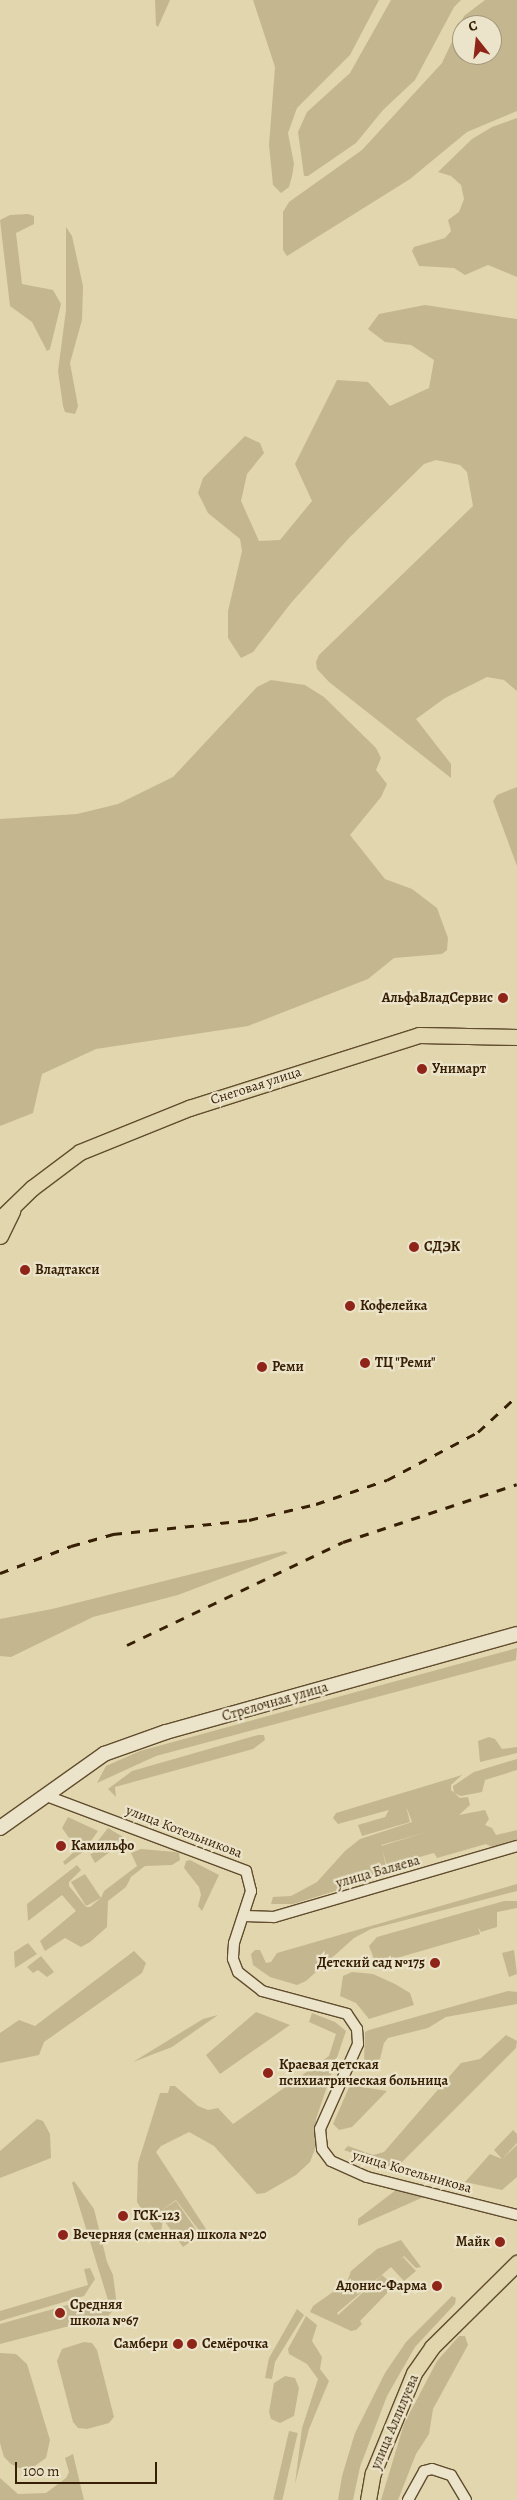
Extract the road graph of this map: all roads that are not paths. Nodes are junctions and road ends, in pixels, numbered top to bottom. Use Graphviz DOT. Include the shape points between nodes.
graph roads {
  1 [pos="517,1037"];
  2 [pos="16,1203"];
  3 [pos="0,1219"];
  4 [pos="0,1236"];
  5 [pos="517,1634"];
  6 [pos="44,1795"];
  7 [pos="0,1828"];
  8 [pos="517,1846"];
  9 [pos="244,1916"];
  10 [pos="517,2215"];
  11 [pos="517,2263"];
  12 [pos="368,2500"];
  13 [pos="408,2500"];
  14 [pos="466,2500"];
  1 -- 2 [label="main road, Снеговая улица" via="419,1035 210,1101 138,1126 80,1152"];
  2 -- 3 [label="main road, Снеговая улица"];
  2 -- 4 [label="main road, Снеговая улица"];
  5 -- 6 [label="main road, Стрелочная улица" via="140,1741 104,1754"];
  6 -- 7 [label="main road, Стрелочная улица"];
  6 -- 9 [label="street, улица Котельникова" via="237,1866 250,1879 251,1891"];
  8 -- 9 [label="street, улица Баляева" via="274,1917"];
  9 -- 10 [label="street, улица Котельникова" via="236,1934 233,1959 244,1980 262,1991 347,2014 357,2029 358,2044 320,2129 319,2139 326,2156 367,2177"];
  11 -- 12 [label="main road, улица Аллилуева" via="432,2347 414,2374 373,2473"];
  13 -- 14 [label="street" via="424,2471 432,2469 451,2475"];
}
